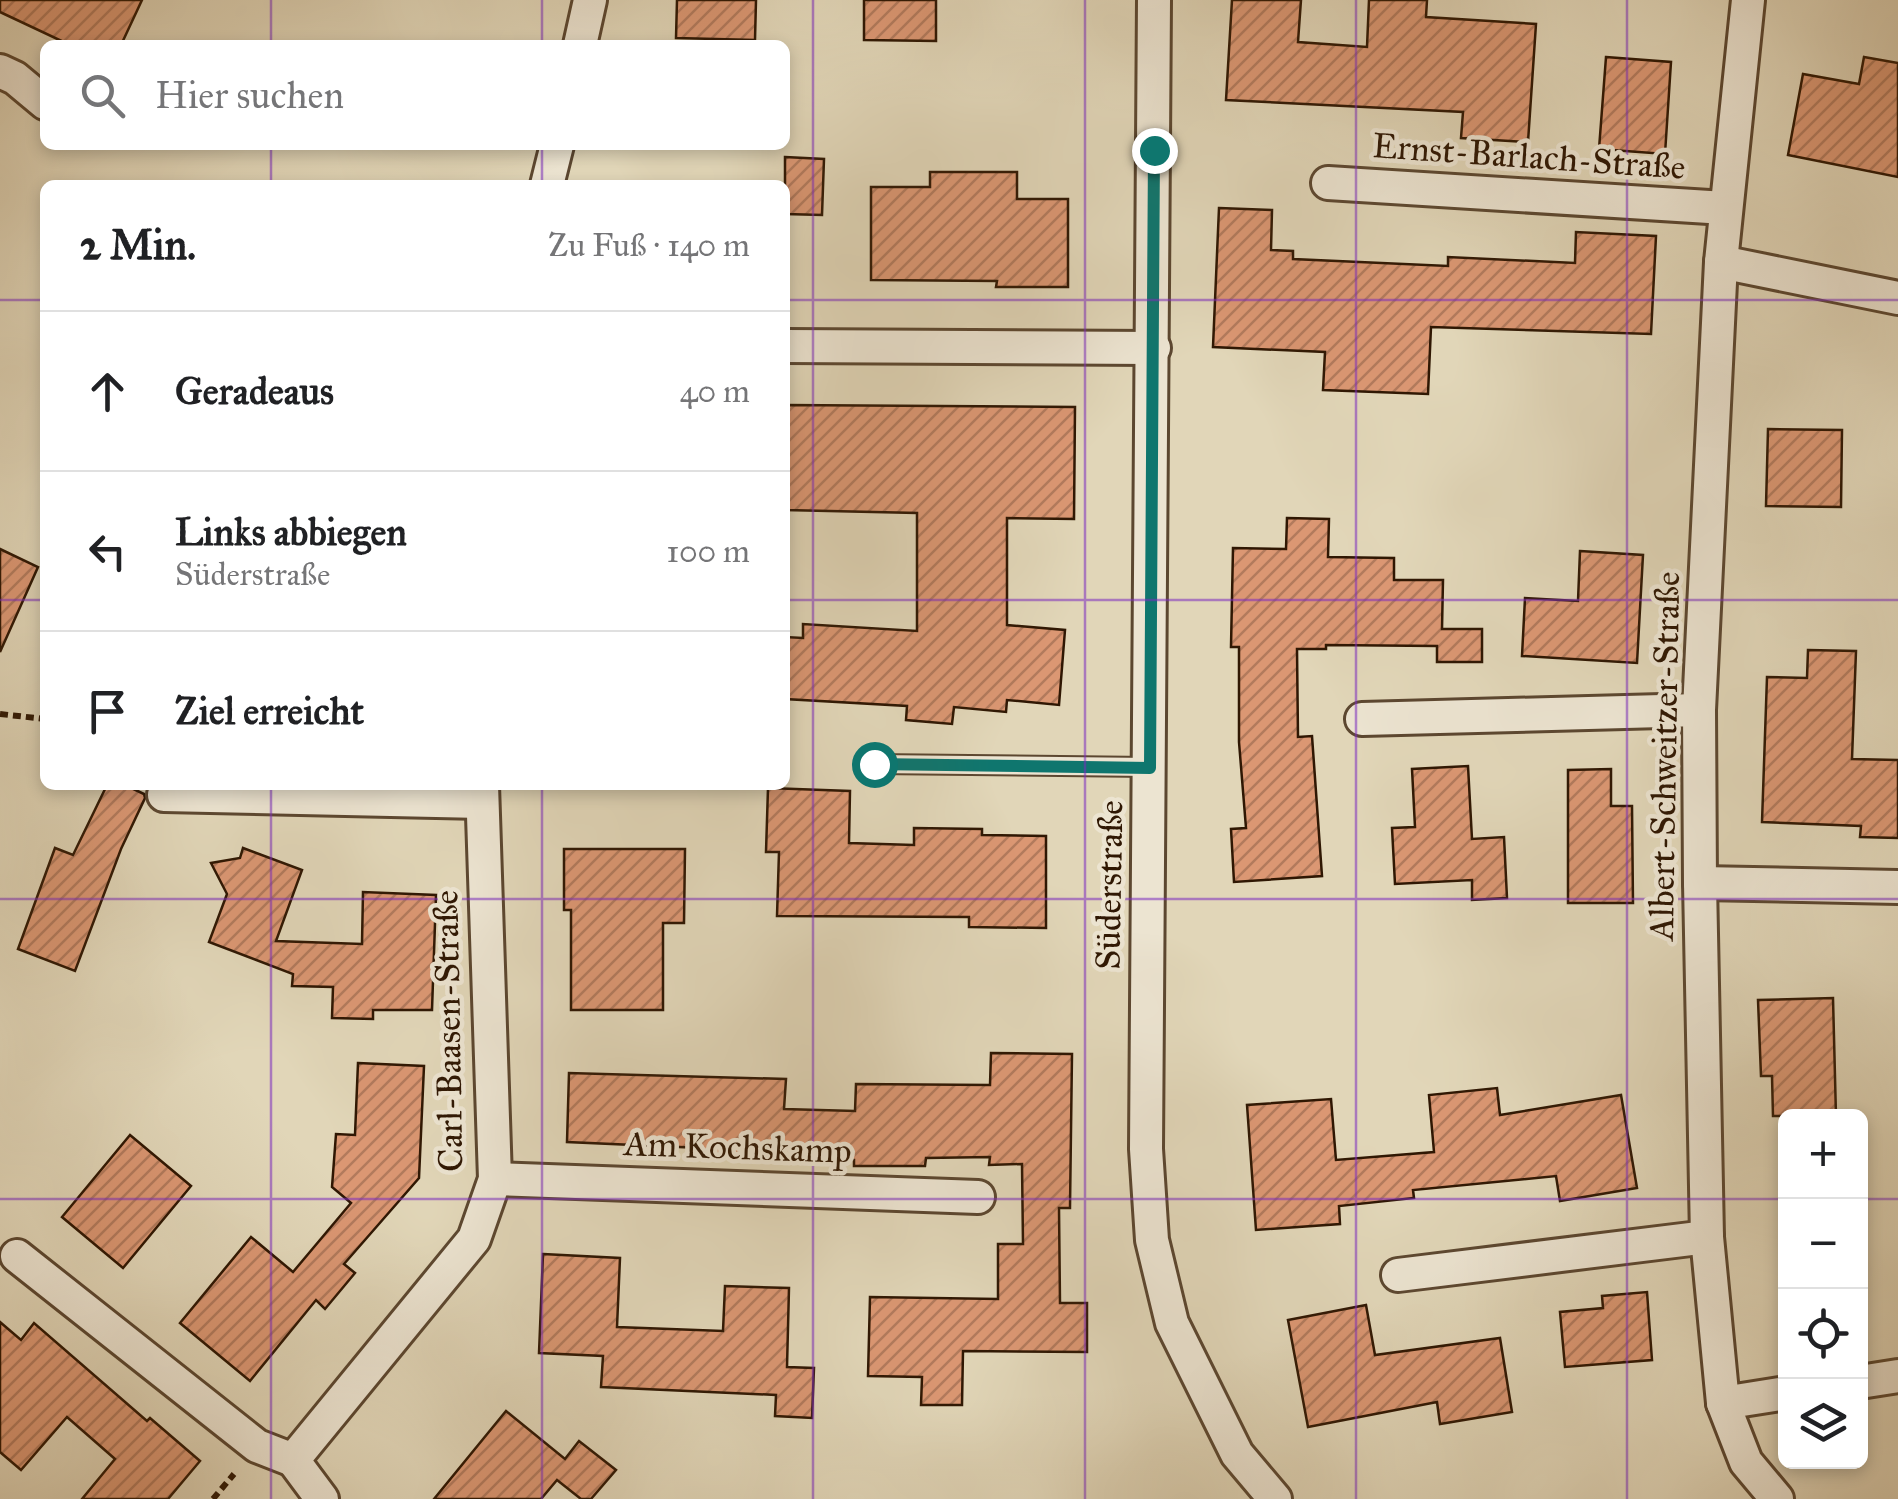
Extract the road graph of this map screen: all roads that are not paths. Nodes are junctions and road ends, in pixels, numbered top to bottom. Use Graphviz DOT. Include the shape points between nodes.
graph roads {
  1 [pos="590,0"];
  2 [pos="1154,0"];
  3 [pos="1748,0"];
  4 [pos="581,40"];
  5 [pos="0,70"];
  6 [pos="40,98"];
  7 [pos="556,150"];
  8 [pos="549,180"];
  9 [pos="1328,183"];
  10 [pos="1726,208"];
  11 [pos="1721,262"];
  12 [pos="1898,298"];
  13 [pos="790,346"];
  14 [pos="1154,348"];
  15 [pos="1700,710"];
  16 [pos="1362,719"];
  17 [pos="874,764"];
  18 [pos="1150,768"];
  19 [pos="482,794"];
  20 [pos="164,795"];
  21 [pos="1700,884"];
  22 [pos="1898,887"];
  23 [pos="495,1179"];
  24 [pos="978,1198"];
  25 [pos="1707,1237"];
  26 [pos="17,1256"];
  27 [pos="1398,1275"];
  28 [pos="1898,1376"];
  29 [pos="1868,1381"];
  30 [pos="1778,1395"];
  31 [pos="1724,1403"];
  32 [pos="293,1460"];
  33 [pos="322,1499"];
  34 [pos="1276,1499"];
  35 [pos="1777,1499"];
  1 -- 4 [label="street"];
  2 -- 14 [label="street, Süderstraße"];
  3 -- 10 [label="street, Albert-Schweitzer-Straße"];
  5 -- 6 [label="street"];
  7 -- 8 [label="street"];
  9 -- 10 [label="street, Ernst-Barlach-Straße"];
  10 -- 11 [label="street, Albert-Schweitzer-Straße"];
  11 -- 12 [label="street"];
  11 -- 15 [label="street, Albert-Schweitzer-Straße"];
  13 -- 14 [label="street"];
  14 -- 18 [label="street, Süderstraße"];
  15 -- 16 [label="street"];
  15 -- 21 [label="street, Albert-Schweitzer-Straße"];
  17 -- 18 [label="lane"];
  18 -- 34 [label="street, Süderstraße" via="1146,1149 1152,1240 1172,1323 1237,1454"];
  19 -- 20 [label="street"];
  19 -- 23 [label="street, Carl-Baasen-Straße"];
  21 -- 22 [label="street"];
  21 -- 25 [label="street, Albert-Schweitzer-Straße"];
  23 -- 24 [label="street, Am Kochskamp"];
  23 -- 32 [label="street, Carl-Baasen-Straße" via="474,1239"];
  25 -- 27 [label="street"];
  25 -- 31 [label="street, Albert-Schweitzer-Straße"];
  26 -- 32 [label="street" via="257,1446"];
  28 -- 29 [label="street"];
  30 -- 31 [label="street"];
  31 -- 35 [label="street, Albert-Schweitzer-Straße" via="1746,1462"];
  32 -- 33 [label="street"];
}
